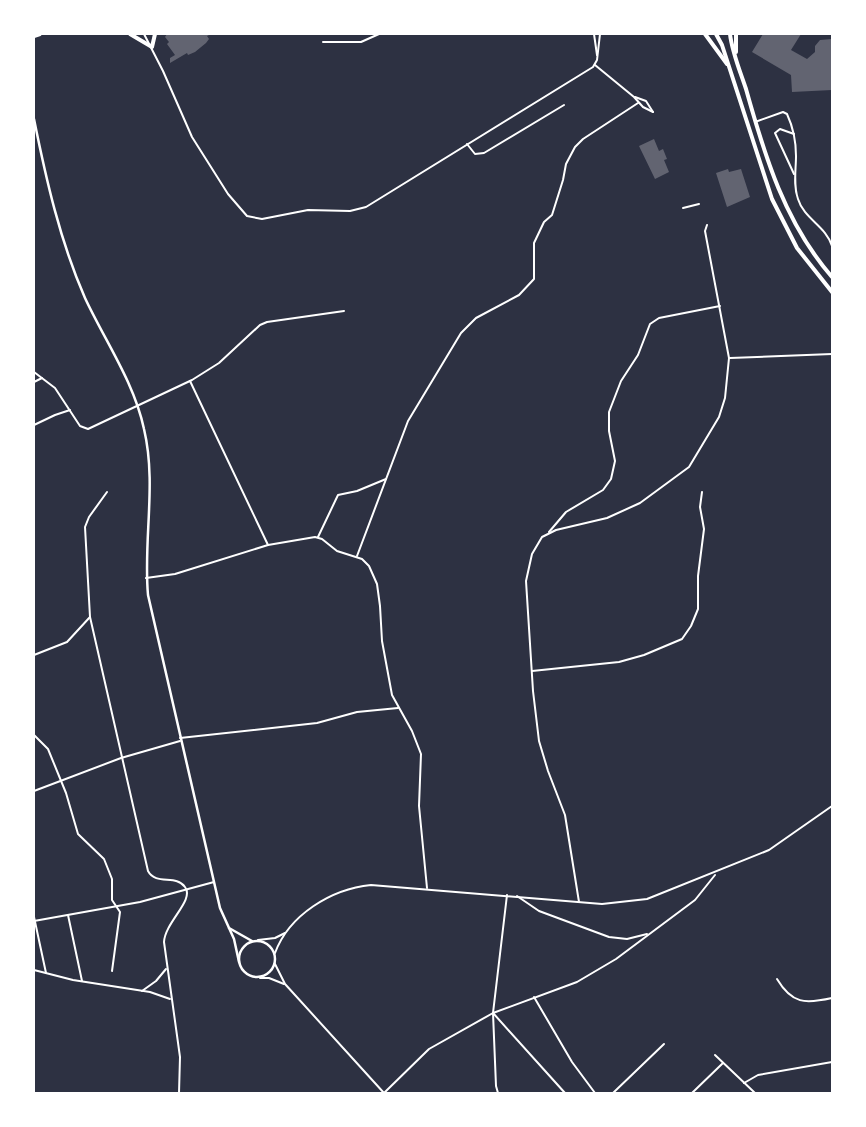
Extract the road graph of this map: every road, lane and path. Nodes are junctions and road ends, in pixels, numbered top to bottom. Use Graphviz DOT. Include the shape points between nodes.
graph roads {
  1 [pos="40,34"];
  2 [pos="130,34"];
  3 [pos="144,34"];
  4 [pos="155,34"];
  5 [pos="379,34"];
  6 [pos="594,34"];
  7 [pos="600,34"];
  8 [pos="705,34"];
  9 [pos="716,34"];
  10 [pos="730,34"];
  11 [pos="736,34"];
  12 [pos="34,36"];
  13 [pos="323,42"];
  14 [pos="152,47"];
  15 [pos="597,55"];
  16 [pos="738,62"];
  17 [pos="595,65"];
  18 [pos="731,72"];
  19 [pos="634,97"];
  20 [pos="638,103"];
  21 [pos="564,105"];
  22 [pos="34,119"];
  23 [pos="755,122"];
  24 [pos="35,131"];
  25 [pos="794,134"];
  26 [pos="467,144"];
  27 [pos="795,175"];
  28 [pos="699,204"];
  29 [pos="683,208"];
  30 [pos="707,225"];
  31 [pos="832,246"];
  32 [pos="832,278"];
  33 [pos="832,292"];
  34 [pos="720,306"];
  35 [pos="344,311"];
  36 [pos="832,354"];
  37 [pos="730,358"];
  38 [pos="34,372"];
  39 [pos="42,378"];
  40 [pos="190,381"];
  41 [pos="34,382"];
  42 [pos="138,406"];
  43 [pos="70,410"];
  44 [pos="34,425"];
  45 [pos="386,479"];
  46 [pos="107,492"];
  47 [pos="702,492"];
  48 [pos="548,533"];
  49 [pos="318,537"];
  50 [pos="268,545"];
  51 [pos="357,557"];
  52 [pos="146,578"];
  53 [pos="90,617"];
  54 [pos="34,655"];
  55 [pos="532,671"];
  56 [pos="398,708"];
  57 [pos="34,735"];
  58 [pos="180,740"];
  59 [pos="121,758"];
  60 [pos="60,782"];
  61 [pos="34,791"];
  62 [pos="832,806"];
  63 [pos="716,873"];
  64 [pos="214,882"];
  65 [pos="427,888"];
  66 [pos="187,890"];
  67 [pos="507,895"];
  68 [pos="517,896"];
  69 [pos="579,902"];
  70 [pos="116,905"];
  71 [pos="68,914"];
  72 [pos="34,916"];
  73 [pos="34,921"];
  74 [pos="228,927"];
  75 [pos="650,932"];
  76 [pos="285,933"];
  77 [pos="258,940"];
  78 [pos="252,941"];
  79 [pos="275,953"];
  80 [pos="239,962"];
  81 [pos="275,964"];
  82 [pos="167,969"];
  83 [pos="34,970"];
  84 [pos="112,971"];
  85 [pos="46,973"];
  86 [pos="260,978"];
  87 [pos="777,979"];
  88 [pos="82,981"];
  89 [pos="285,984"];
  90 [pos="142,991"];
  91 [pos="534,997"];
  92 [pos="832,998"];
  93 [pos="170,999"];
  94 [pos="493,1013"];
  95 [pos="664,1044"];
  96 [pos="716,1055"];
  97 [pos="832,1062"];
  98 [pos="723,1063"];
  99 [pos="744,1083"];
  100 [pos="179,1093"];
  101 [pos="384,1093"];
  102 [pos="498,1093"];
  103 [pos="566,1093"];
  104 [pos="595,1093"];
  105 [pos="613,1093"];
  106 [pos="692,1093"];
  107 [pos="754,1093"];
  1 -- 12 [label="highway"];
  2 -- 14 [label="highway"];
  3 -- 14 [label="street"];
  4 -- 14 [label="highway"];
  5 -- 13 [label="street" via="361,42"];
  6 -- 15 [label="street"];
  7 -- 15 [label="street"];
  8 -- 18 [label="highway"];
  9 -- 18 [label="highway"];
  10 -- 16 [label="highway"];
  11 -- 16 [label="highway"];
  14 -- 26 [label="street" via="192,137 228,194 252,218 312,210 350,211 362,208"];
  15 -- 17 [label="street"];
  16 -- 23 [label="highway"];
  17 -- 19 [label="street"];
  17 -- 26 [label="street"];
  18 -- 33 [label="highway" via="772,199 797,248"];
  19 -- 20 [label="street"];
  19 -- 20 [label="street" via="646,101 653,112"];
  20 -- 45 [label="street" via="575,147 566,164 552,214 544,222 534,243 534,279 520,295 476,318 461,333 408,421"];
  21 -- 26 [label="street" via="484,153 475,154"];
  22 -- 24 [label="street"];
  23 -- 25 [label="street" via="785,113"];
  23 -- 32 [label="highway" via="786,208 806,244"];
  24 -- 42 [label="street" via="70,261"];
  25 -- 27 [label="street"];
  25 -- 27 [label="street" via="780,129 776,133"];
  27 -- 31 [label="street" via="800,206 825,232"];
  28 -- 29 [label="street"];
  30 -- 34 [label="street" via="705,231"];
  34 -- 37 [label="street"];
  34 -- 48 [label="street" via="659,318 650,324 609,412 608,425 615,461 611,479 603,490 566,512"];
  35 -- 40 [label="street" via="260,325 220,364"];
  36 -- 37 [label="street"];
  37 -- 48 [label="street" via="722,410 687,469 633,507 602,520"];
  38 -- 39 [label="street"];
  39 -- 41 [label="street"];
  39 -- 43 [label="street" via="55,388"];
  40 -- 42 [label="street"];
  40 -- 50 [label="street"];
  42 -- 43 [label="street" via="88,429 80,426"];
  42 -- 52 [label="street" via="148,455 150,487"];
  43 -- 44 [label="street"];
  45 -- 49 [label="street" via="356,491 338,494"];
  45 -- 51 [label="street"];
  46 -- 53 [label="street" via="85,527"];
  47 -- 55 [label="street" via="700,507 704,530 698,571 698,609 682,639 619,662"];
  48 -- 55 [label="street" via="534,548 527,572"];
  49 -- 50 [label="street"];
  49 -- 51 [label="street" via="337,551"];
  50 -- 52 [label="street" via="175,574"];
  51 -- 56 [label="street" via="369,566 376,584 384,654 392,695"];
  52 -- 58 [label="street"];
  53 -- 54 [label="street" via="67,642"];
  53 -- 59 [label="street"];
  55 -- 69 [label="street" via="540,746 565,815"];
  56 -- 58 [label="street" via="363,711 317,723"];
  56 -- 65 [label="street" via="412,730 421,754 419,806"];
  57 -- 60 [label="street" via="47,747"];
  58 -- 59 [label="street"];
  58 -- 64 [label="street"];
  59 -- 60 [label="street"];
  59 -- 66 [label="street" via="148,871 156,879 178,881"];
  60 -- 61 [label="street"];
  60 -- 70 [label="street" via="78,834 104,859 111,876 111,896"];
  62 -- 63 [label="street" via="769,850"];
  63 -- 69 [label="street" via="642,900 602,904"];
  63 -- 75 [label="street" via="695,900"];
  64 -- 66 [label="street"];
  64 -- 74 [label="street"];
  65 -- 67 [label="street"];
  65 -- 76 [label="street" via="371,885 345,889 310,910"];
  66 -- 70 [label="street"];
  66 -- 82 [label="street" via="184,904 165,933"];
  67 -- 68 [label="street"];
  67 -- 94 [label="street"];
  68 -- 69 [label="street"];
  68 -- 75 [label="street" via="539,912 609,936 626,939"];
  70 -- 71 [label="street"];
  70 -- 84 [label="street" via="120,912"];
  71 -- 73 [label="street"];
  71 -- 88 [label="street"];
  72 -- 73 [label="street"];
  73 -- 85 [label="street"];
  74 -- 78 [label="street"];
  74 -- 80 [label="street"];
  75 -- 91 [label="street" via="584,979"];
  76 -- 77 [label="street"];
  76 -- 79 [label="street"];
  77 -- 78 [label="street"];
  77 -- 79 [label="street" via="269,944"];
  78 -- 80 [label="street" via="242,949"];
  79 -- 81 [label="street"];
  80 -- 86 [label="street" via="244,972"];
  81 -- 86 [label="street" via="271,972"];
  81 -- 89 [label="street"];
  82 -- 90 [label="street"];
  82 -- 93 [label="street"];
  83 -- 85 [label="street"];
  85 -- 88 [label="street"];
  86 -- 89 [label="street"];
  87 -- 92 [label="street" via="784,990 801,1001"];
  88 -- 90 [label="street"];
  89 -- 101 [label="street"];
  90 -- 93 [label="street"];
  91 -- 94 [label="street"];
  91 -- 104 [label="street" via="572,1062"];
  93 -- 100 [label="street" via="180,1057"];
  94 -- 101 [label="street" via="429,1049"];
  94 -- 102 [label="street"];
  94 -- 103 [label="street"];
  95 -- 105 [label="street"];
  96 -- 98 [label="street"];
  97 -- 99 [label="street" via="758,1075"];
  98 -- 99 [label="street"];
  98 -- 106 [label="street"];
  99 -- 107 [label="street"];
}
